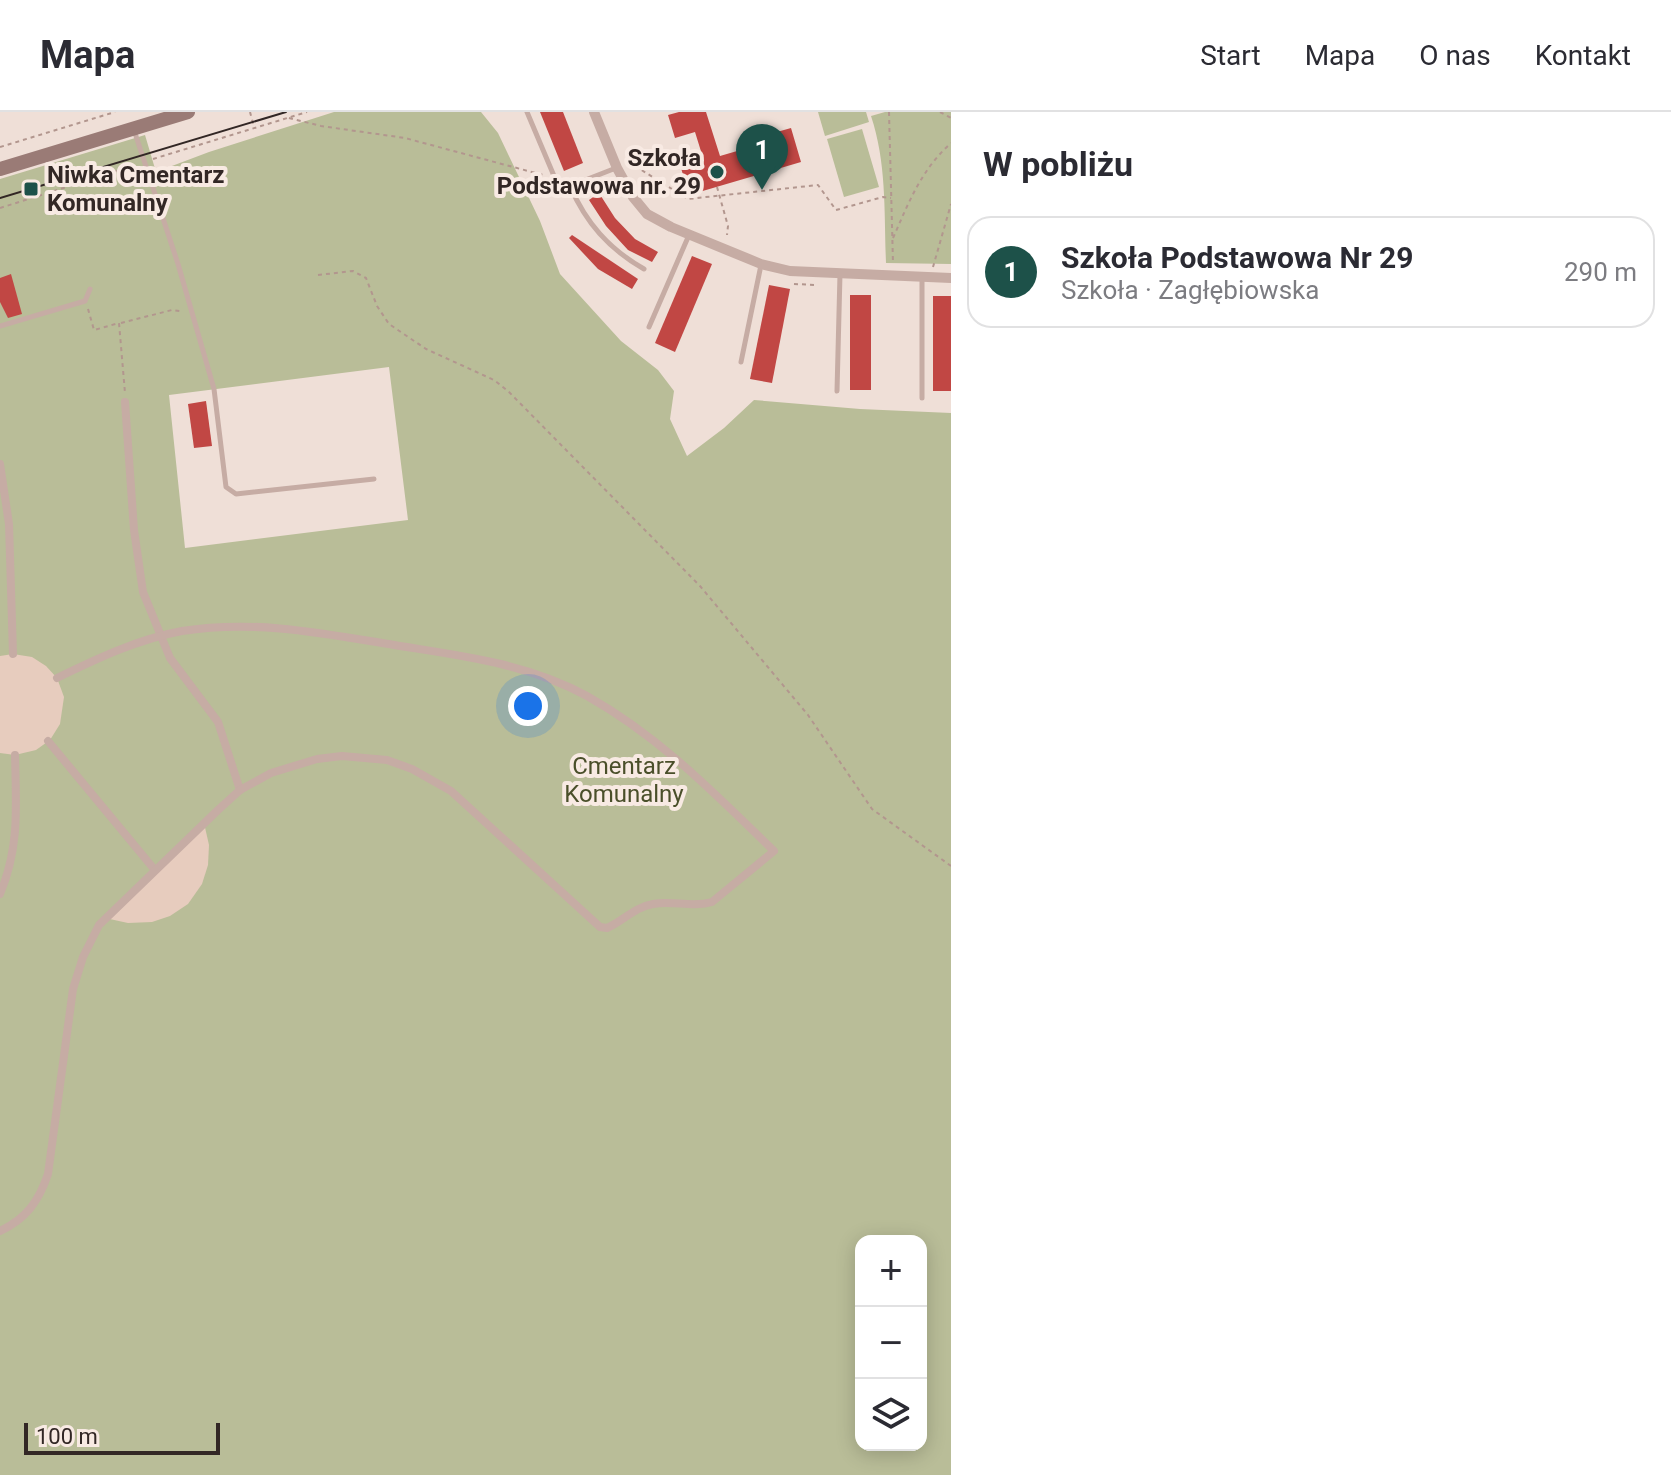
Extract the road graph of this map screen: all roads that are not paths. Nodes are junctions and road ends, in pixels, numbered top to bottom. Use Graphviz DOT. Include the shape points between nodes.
graph roads {
  1 [pos="188,112"];
  2 [pos="527,112"];
  3 [pos="594,112"];
  4 [pos="134,129"];
  5 [pos="0,169"];
  6 [pos="622,169"];
  7 [pos="570,186"];
  8 [pos="689,234"];
  9 [pos="761,264"];
  10 [pos="644,269"];
  11 [pos="840,274"];
  12 [pos="922,276"];
  13 [pos="951,278"];
  14 [pos="90,289"];
  15 [pos="0,326"];
  16 [pos="649,327"];
  17 [pos="741,362"];
  18 [pos="837,391"];
  19 [pos="922,398"];
  20 [pos="125,402"];
  21 [pos="0,464"];
  22 [pos="374,479"];
  23 [pos="160,636"];
  24 [pos="13,654"];
  25 [pos="57,678"];
  26 [pos="48,741"];
  27 [pos="15,755"];
  28 [pos="240,790"];
  29 [pos="154,869"];
  30 [pos="0,894"];
  31 [pos="0,1231"];
  1 -- 4 [label="main road"];
  2 -- 7 [label="lane" via="553,177"];
  3 -- 6 [label="street"];
  4 -- 5 [label="main road"];
  4 -- 22 [label="lane" via="214,389 226,487 236,494"];
  6 -- 7 [label="lane"];
  6 -- 8 [label="street" via="647,214"];
  7 -- 10 [label="lane" via="597,232"];
  8 -- 9 [label="street"];
  8 -- 16 [label="lane"];
  9 -- 11 [label="street"];
  9 -- 17 [label="lane"];
  11 -- 12 [label="street"];
  11 -- 18 [label="lane"];
  12 -- 13 [label="street"];
  12 -- 19 [label="lane"];
  14 -- 15 [label="lane" via="85,301"];
  20 -- 23 [label="street" via="138,566"];
  21 -- 24 [label="street" via="9,524"];
  23 -- 25 [label="street"];
  23 -- 28 [label="street" via="178,670 218,722"];
  23 -- 28 [label="street" via="219,628 290,628 521,669 585,695 657,742 774,851 712,902 646,905 607,928 451,791 412,769 361,756 317,759 271,773"];
  26 -- 29 [label="street"];
  27 -- 30 [label="street" via="16,834"];
  28 -- 31 [label="street" via="99,925 73,989 48,1174 39,1199"];
}
